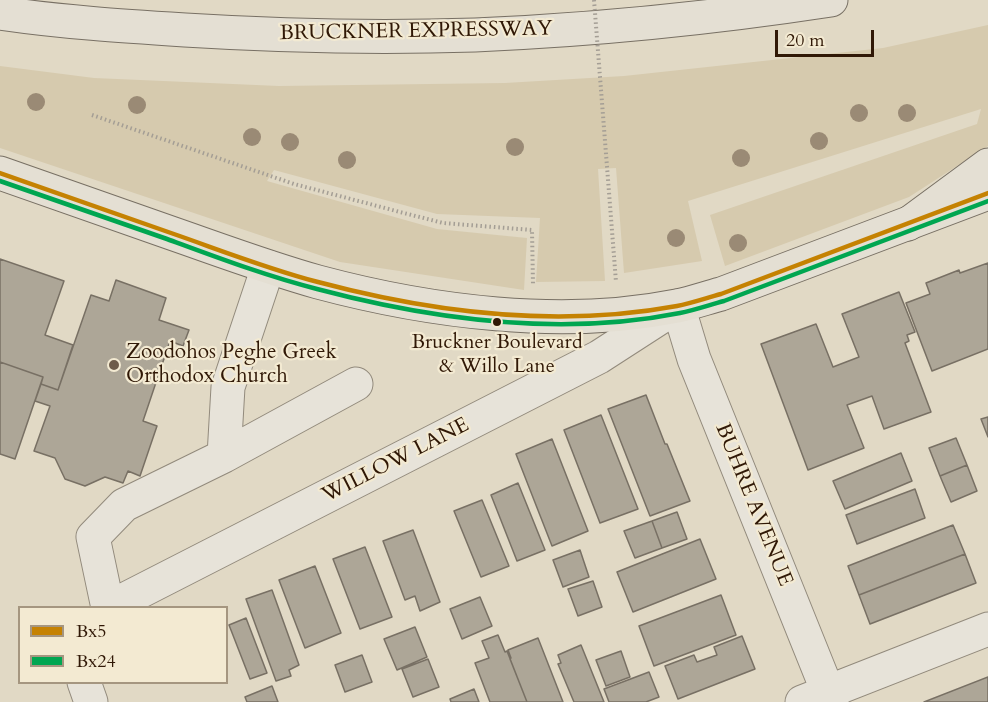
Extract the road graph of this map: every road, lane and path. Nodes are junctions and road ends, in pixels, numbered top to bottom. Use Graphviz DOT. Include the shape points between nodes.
graph roads {
  1 [pos="594,0"];
  2 [pos="831,0"];
  3 [pos="0,13"];
  4 [pos="92,115"];
  5 [pos="988,165"];
  6 [pos="0,173"];
  7 [pos="988,193"];
  8 [pos="908,224"];
  9 [pos="268,267"];
  10 [pos="616,282"];
  11 [pos="533,286"];
  12 [pos="678,306"];
  13 [pos="356,384"];
  14 [pos="224,456"];
  15 [pos="108,606"];
  16 [pos="112,606"];
  17 [pos="988,629"];
  18 [pos="85,684"];
  19 [pos="821,699"];
  20 [pos="91,702"];
  1 -- 10 [label="path, bridge"];
  2 -- 3 [label="main road, BRUCKNER EXPRESSWAY" via="577,29 475,35 262,34 137,27"];
  4 -- 11 [label="path" via="294,184 400,212 443,223 532,230"];
  5 -- 8 [label="main road"];
  6 -- 9 [label="main road"];
  7 -- 8 [label="main road"];
  8 -- 12 [label="main road" via="721,294"];
  9 -- 12 [label="main road" via="365,293 497,314 596,315"];
  9 -- 14 [label="street" via="228,387"];
  12 -- 16 [label="street, WILLOW LANE" via="599,357"];
  12 -- 19 [label="street, BUHRE AVENUE" via="694,359"];
  13 -- 14 [label="street"];
  14 -- 15 [label="street" via="124,505 93,537"];
  17 -- 19 [label="street"];
  18 -- 20 [label="street"];
}
